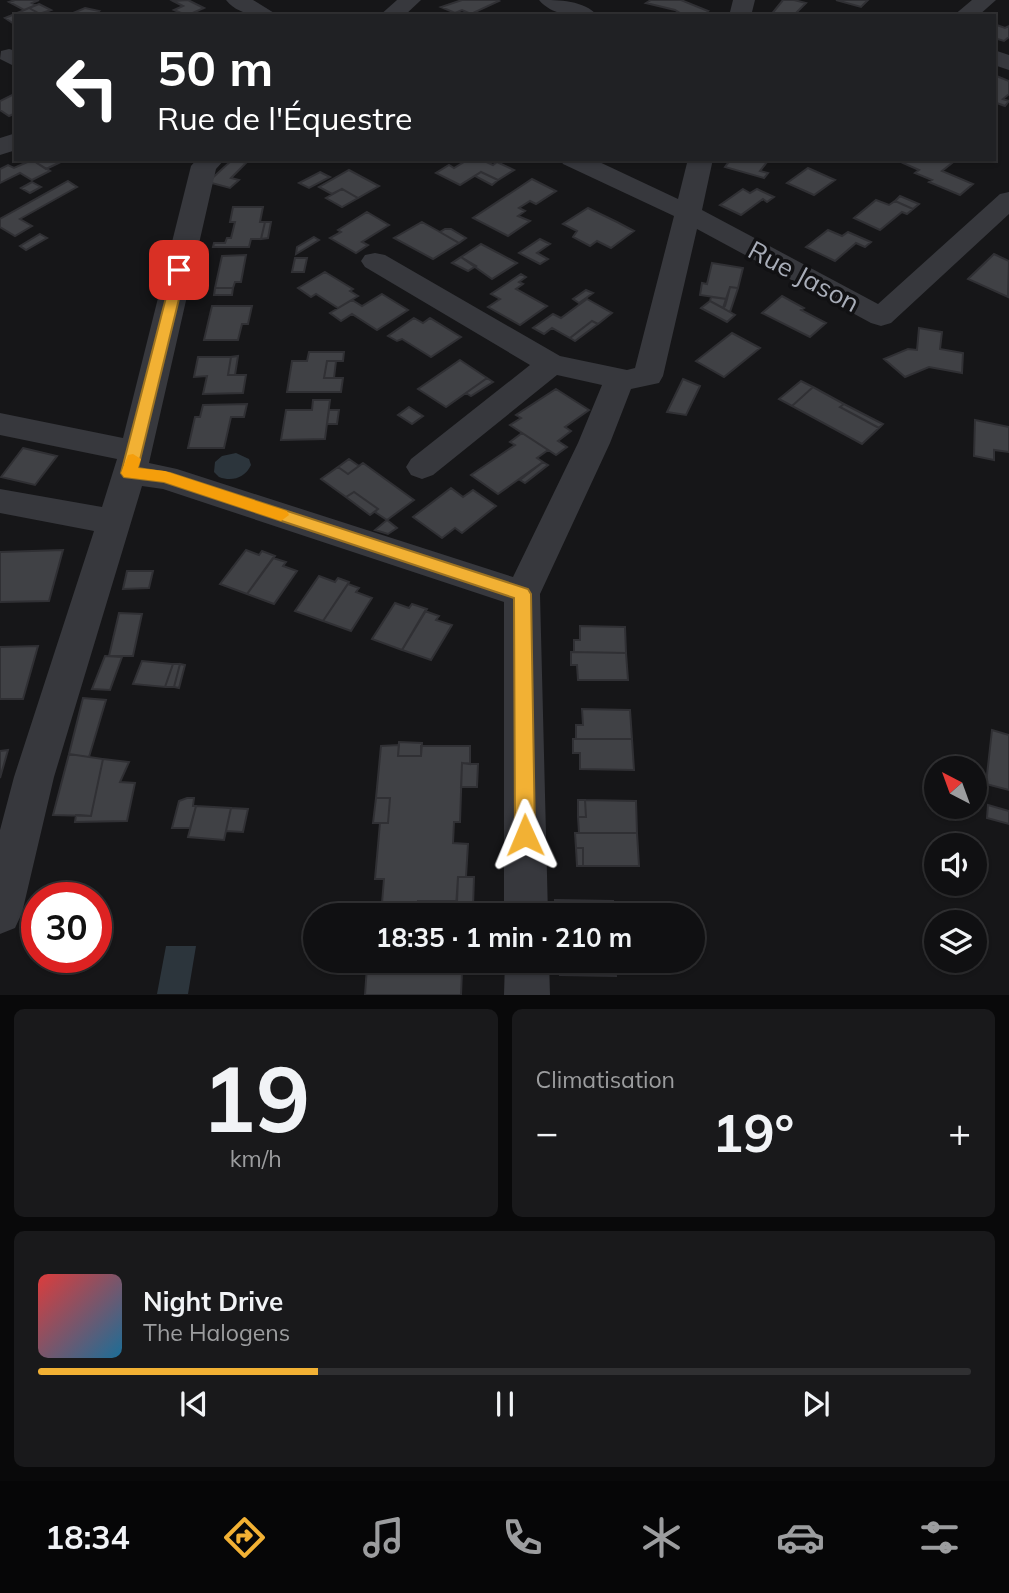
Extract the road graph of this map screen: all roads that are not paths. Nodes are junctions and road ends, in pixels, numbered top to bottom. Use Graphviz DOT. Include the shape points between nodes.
graph roads {
  1 [pos="237,0"];
  2 [pos="410,0"];
  3 [pos="550,0"];
  4 [pos="985,0"];
  5 [pos="264,14"];
  6 [pos="392,14"];
  7 [pos="582,14"];
  8 [pos="967,14"];
  9 [pos="576,161"];
  10 [pos="700,161"];
  11 [pos="203,162"];
  12 [pos="686,212"];
  13 [pos="1003,213"];
  14 [pos="375,261"];
  15 [pos="551,364"];
  16 [pos="634,377"];
  17 [pos="0,424"];
  18 [pos="132,463"];
  19 [pos="422,467"];
  20 [pos="0,501"];
  21 [pos="114,523"];
  22 [pos="522,594"];
  23 [pos="526,903"];
  24 [pos="0,913"];
  25 [pos="527,973"];
  26 [pos="527,995"];
  1 -- 5 [label="street"];
  2 -- 6 [label="street"];
  3 -- 7 [label="street"];
  4 -- 8 [label="street"];
  9 -- 12 [label="street"];
  10 -- 12 [label="street"];
  11 -- 18 [label="street"];
  12 -- 13 [label="street, Rue Jason" via="881,317"];
  12 -- 16 [label="street"];
  14 -- 15 [label="street"];
  15 -- 16 [label="street"];
  15 -- 19 [label="street"];
  16 -- 22 [label="street" via="594,443"];
  17 -- 18 [label="street"];
  18 -- 21 [label="street"];
  18 -- 22 [label="street"];
  20 -- 21 [label="street"];
  21 -- 24 [label="street" via="34,777"];
  22 -- 23 [label="street"];
  25 -- 26 [label="street"];
}
